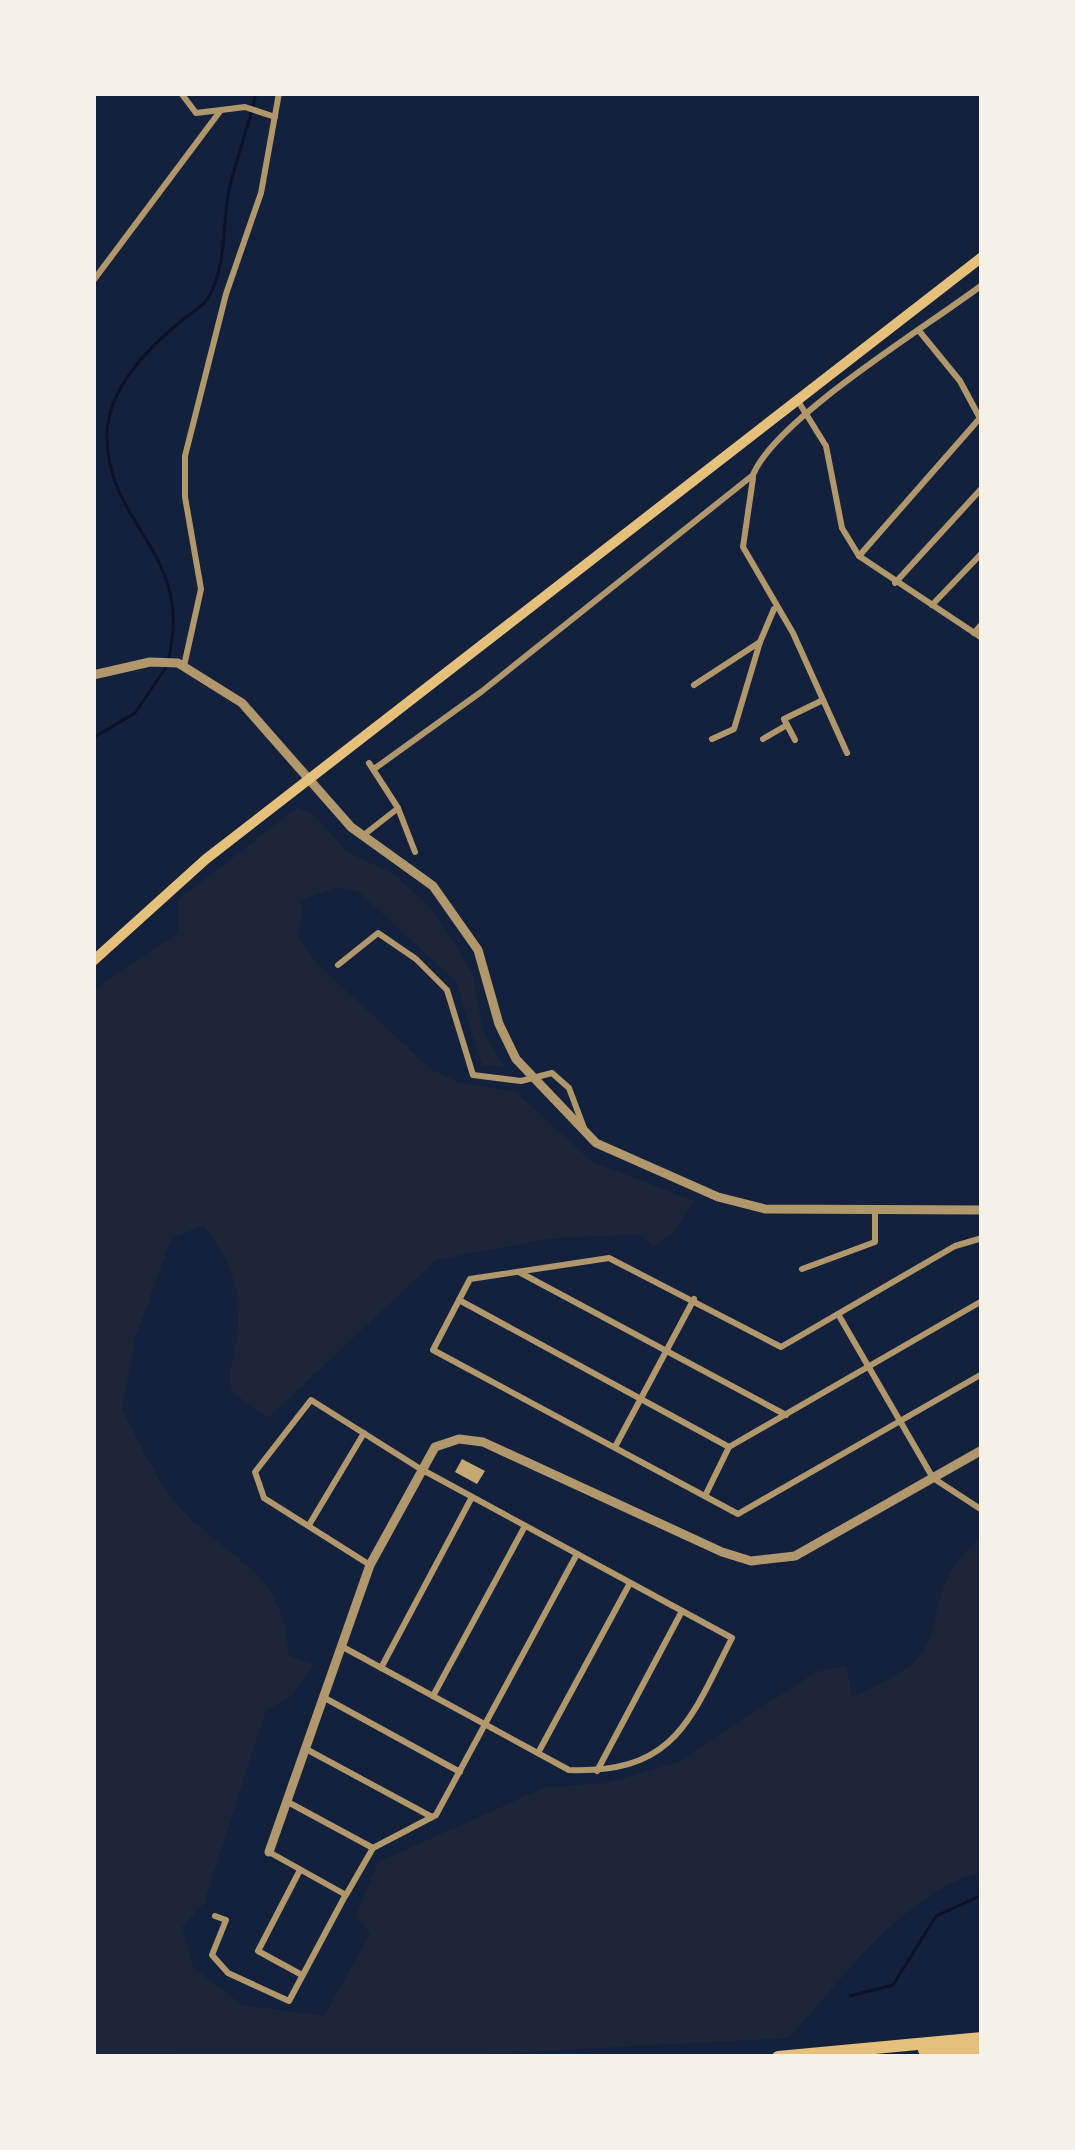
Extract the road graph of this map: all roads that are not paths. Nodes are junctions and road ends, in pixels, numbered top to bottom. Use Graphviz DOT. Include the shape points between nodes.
graph roads {
  1 [pos="181,93"];
  2 [pos="279,93"];
  3 [pos="221,110"];
  4 [pos="275,117"];
  5 [pos="982,257"];
  6 [pos="93,280"];
  7 [pos="982,284"];
  8 [pos="920,332"];
  9 [pos="799,401"];
  10 [pos="807,413"];
  11 [pos="981,420"];
  12 [pos="753,475"];
  13 [pos="982,488"];
  14 [pos="982,553"];
  15 [pos="859,556"];
  16 [pos="895,583"];
  17 [pos="932,605"];
  18 [pos="775,609"];
  19 [pos="982,624"];
  20 [pos="978,635"];
  21 [pos="760,642"];
  22 [pos="181,664"];
  23 [pos="93,675"];
  24 [pos="694,685"];
  25 [pos="823,700"];
  26 [pos="788,725"];
  27 [pos="712,739"];
  28 [pos="763,739"];
  29 [pos="795,740"];
  30 [pos="847,753"];
  31 [pos="309,778"];
  32 [pos="398,808"];
  33 [pos="362,837"];
  34 [pos="415,852"];
  35 [pos="93,961"];
  36 [pos="338,965"];
  37 [pos="532,1077"];
  38 [pos="584,1132"];
  39 [pos="982,1210"];
  40 [pos="875,1213"];
  41 [pos="982,1238"];
  42 [pos="802,1269"];
  43 [pos="516,1270"];
  44 [pos="694,1299"];
  45 [pos="459,1300"];
  46 [pos="982,1301"];
  47 [pos="838,1314"];
  48 [pos="667,1350"];
  49 [pos="868,1367"];
  50 [pos="982,1374"];
  51 [pos="641,1399"];
  52 [pos="786,1415"];
  53 [pos="900,1422"];
  54 [pos="364,1433"];
  55 [pos="615,1447"];
  56 [pos="729,1447"];
  57 [pos="982,1450"];
  58 [pos="419,1468"];
  59 [pos="933,1478"];
  60 [pos="705,1496"];
  61 [pos="472,1497"];
  62 [pos="982,1510"];
  63 [pos="309,1525"];
  64 [pos="525,1526"];
  65 [pos="577,1554"];
  66 [pos="370,1565"];
  67 [pos="629,1582"];
  68 [pos="682,1611"];
  69 [pos="341,1646"];
  70 [pos="382,1668"];
  71 [pos="433,1696"];
  72 [pos="323,1697"];
  73 [pos="486,1724"];
  74 [pos="306,1749"];
  75 [pos="538,1754"];
  76 [pos="597,1771"];
  77 [pos="460,1772"];
  78 [pos="286,1801"];
  79 [pos="432,1817"];
  80 [pos="373,1848"];
  81 [pos="268,1852"];
  82 [pos="300,1870"];
  83 [pos="346,1895"];
  84 [pos="215,1916"];
  85 [pos="302,1975"];
  86 [pos="982,2038"];
  87 [pos="893,2047"];
  88 [pos="982,2048"];
  89 [pos="778,2056"];
  1 -- 3 [label="street" via="196,113"];
  2 -- 4 [label="street"];
  3 -- 4 [label="street" via="245,107"];
  3 -- 6 [label="street"];
  4 -- 22 [label="street" via="261,194 185,456 201,589"];
  5 -- 9 [label="main road"];
  7 -- 8 [label="street"];
  8 -- 10 [label="street"];
  8 -- 11 [label="street"];
  9 -- 10 [label="street"];
  9 -- 31 [label="main road"];
  10 -- 12 [label="street" via="766,446"];
  10 -- 15 [label="street" via="830,457 842,528"];
  11 -- 15 [label="street"];
  12 -- 18 [label="street" via="743,547"];
  12 -- 32 [label="street" via="481,692 372,766"];
  13 -- 16 [label="street"];
  14 -- 17 [label="street"];
  15 -- 16 [label="street"];
  16 -- 17 [label="street"];
  17 -- 20 [label="street"];
  18 -- 21 [label="street"];
  18 -- 25 [label="street"];
  19 -- 20 [label="street"];
  21 -- 24 [label="street"];
  21 -- 27 [label="street" via="734,729"];
  22 -- 23 [label="street"];
  22 -- 31 [label="street" via="242,703"];
  25 -- 26 [label="street" via="784,718"];
  25 -- 30 [label="street"];
  26 -- 28 [label="street"];
  26 -- 29 [label="street"];
  31 -- 33 [label="street"];
  31 -- 35 [label="main road"];
  32 -- 33 [label="street"];
  32 -- 34 [label="street"];
  33 -- 37 [label="street" via="424,877 470,938 507,1044"];
  36 -- 37 [label="street" via="379,933 447,990 473,1076"];
  37 -- 38 [label="street"];
  37 -- 38 [label="street" via="552,1073 569,1088"];
  38 -- 40 [label="street" via="612,1153 736,1203"];
  39 -- 40 [label="street"];
  40 -- 42 [label="street" via="875,1243"];
  41 -- 47 [label="street"];
  43 -- 44 [label="street" via="609,1258"];
  43 -- 45 [label="street" via="470,1279"];
  43 -- 48 [label="street"];
  44 -- 47 [label="street" via="781,1347"];
  44 -- 48 [label="street"];
  45 -- 51 [label="street"];
  45 -- 55 [label="street" via="433,1350"];
  46 -- 49 [label="street"];
  47 -- 49 [label="street"];
  48 -- 51 [label="street"];
  48 -- 52 [label="street"];
  49 -- 52 [label="street"];
  49 -- 53 [label="street"];
  50 -- 53 [label="street"];
  51 -- 55 [label="street"];
  51 -- 56 [label="street"];
  52 -- 56 [label="street"];
  53 -- 59 [label="street"];
  53 -- 60 [label="street" via="738,1514"];
  54 -- 58 [label="street"];
  54 -- 63 [label="street"];
  54 -- 63 [label="street" via="311,1400 255,1472 264,1498"];
  55 -- 60 [label="street"];
  56 -- 60 [label="street"];
  57 -- 59 [label="street"];
  58 -- 59 [label="street" via="446,1442 483,1442 722,1552 764,1562 806,1551"];
  58 -- 61 [label="street"];
  58 -- 66 [label="street"];
  59 -- 62 [label="street"];
  61 -- 64 [label="street"];
  61 -- 70 [label="street"];
  63 -- 66 [label="street"];
  64 -- 65 [label="street"];
  64 -- 71 [label="street"];
  65 -- 67 [label="street"];
  65 -- 73 [label="street"];
  66 -- 69 [label="street"];
  67 -- 68 [label="street"];
  67 -- 75 [label="street"];
  68 -- 76 [label="street"];
  68 -- 76 [label="street" via="732,1639 684,1732 616,1770"];
  69 -- 70 [label="street"];
  69 -- 72 [label="street"];
  70 -- 71 [label="street"];
  71 -- 73 [label="street"];
  72 -- 74 [label="street"];
  72 -- 77 [label="street"];
  73 -- 75 [label="street"];
  73 -- 77 [label="street"];
  74 -- 78 [label="street"];
  74 -- 79 [label="street"];
  75 -- 76 [label="street" via="569,1770"];
  77 -- 79 [label="street"];
  78 -- 80 [label="street"];
  78 -- 81 [label="street"];
  79 -- 80 [label="street"];
  80 -- 83 [label="street"];
  81 -- 82 [label="street"];
  82 -- 83 [label="street"];
  82 -- 85 [label="street" via="258,1951"];
  83 -- 85 [label="street"];
  84 -- 85 [label="street" via="226,1920 212,1954 228,1972 290,2002"];
  86 -- 87 [label="highway"];
  87 -- 88 [label="highway"];
  87 -- 89 [label="highway"];
}
